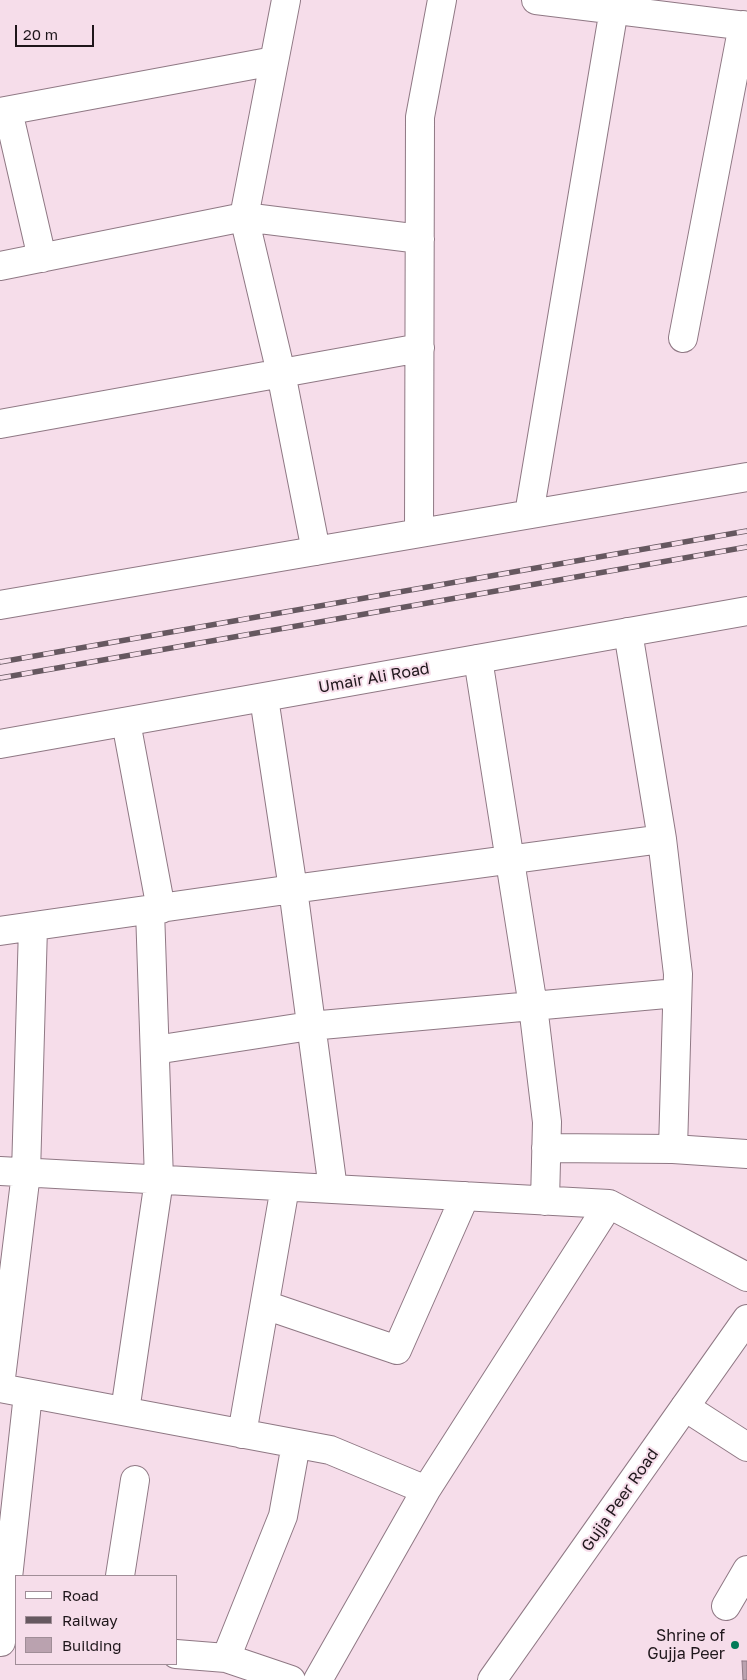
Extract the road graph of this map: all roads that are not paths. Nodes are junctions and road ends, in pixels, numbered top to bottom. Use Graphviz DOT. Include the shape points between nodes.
graph roads {
  1 [pos="286,0"];
  2 [pos="442,0"];
  3 [pos="536,0"];
  4 [pos="614,9"];
  5 [pos="745,25"];
  6 [pos="274,61"];
  7 [pos="4,112"];
  8 [pos="244,217"];
  9 [pos="420,239"];
  10 [pos="42,258"];
  11 [pos="0,266"];
  12 [pos="683,338"];
  13 [pos="420,348"];
  14 [pos="281,373"];
  15 [pos="0,424"];
  16 [pos="747,476"];
  17 [pos="529,514"];
  18 [pos="419,533"];
  19 [pos="316,551"];
  20 [pos="0,606"];
  21 [pos="746,616"];
  22 [pos="628,632"];
  23 [pos="478,660"];
  24 [pos="264,698"];
  25 [pos="126,722"];
  26 [pos="0,744"];
  27 [pos="662,839"];
  28 [pos="510,860"];
  29 [pos="293,889"];
  30 [pos="155,910"];
  31 [pos="33,927"];
  32 [pos="0,932"];
  33 [pos="678,993"];
  34 [pos="533,1006"];
  35 [pos="310,1026"];
  36 [pos="155,1050"];
  37 [pos="546,1148"];
  38 [pos="673,1149"];
  39 [pos="747,1154"];
  40 [pos="13,1172"];
  41 [pos="159,1180"];
  42 [pos="286,1187"];
  43 [pos="333,1189"];
  44 [pos="464,1196"];
  45 [pos="545,1200"];
  46 [pos="609,1204"];
  47 [pos="747,1277"];
  48 [pos="265,1305"];
  49 [pos="747,1319"];
  50 [pos="0,1388"];
  51 [pos="28,1394"];
  52 [pos="685,1407"];
  53 [pos="125,1412"];
  54 [pos="242,1434"];
  55 [pos="296,1444"];
  56 [pos="747,1447"];
  57 [pos="135,1480"];
  58 [pos="426,1490"];
  59 [pos="747,1570"];
  60 [pos="120,1575"];
  61 [pos="726,1606"];
  62 [pos="0,1642"];
  63 [pos="15,1643"];
  64 [pos="178,1654"];
  65 [pos="226,1658"];
  66 [pos="291,1680"];
  67 [pos="318,1680"];
  68 [pos="492,1680"];
  1 -- 6 [label="street"];
  2 -- 9 [label="street" via="420,117"];
  3 -- 4 [label="street"];
  4 -- 5 [label="street"];
  4 -- 17 [label="street"];
  5 -- 12 [label="street"];
  6 -- 7 [label="street"];
  6 -- 8 [label="street"];
  7 -- 10 [label="street"];
  8 -- 9 [label="street"];
  8 -- 10 [label="street"];
  8 -- 14 [label="street"];
  9 -- 13 [label="street"];
  10 -- 11 [label="street"];
  13 -- 14 [label="street"];
  13 -- 18 [label="street"];
  14 -- 15 [label="street"];
  14 -- 19 [label="street"];
  16 -- 17 [label="street"];
  17 -- 18 [label="street"];
  18 -- 19 [label="street"];
  19 -- 20 [label="street"];
  21 -- 22 [label="street, Umair Ali Road"];
  22 -- 23 [label="street, Umair Ali Road"];
  22 -- 27 [label="street"];
  23 -- 24 [label="street, Umair Ali Road"];
  23 -- 28 [label="street"];
  24 -- 25 [label="street, Umair Ali Road"];
  24 -- 29 [label="street"];
  25 -- 26 [label="street, Umair Ali Road"];
  25 -- 30 [label="street"];
  27 -- 28 [label="street"];
  27 -- 33 [label="street"];
  28 -- 29 [label="street"];
  28 -- 34 [label="street"];
  29 -- 30 [label="street"];
  29 -- 35 [label="street"];
  30 -- 31 [label="street"];
  30 -- 36 [label="street"];
  31 -- 32 [label="street"];
  31 -- 40 [label="street"];
  33 -- 34 [label="street"];
  33 -- 38 [label="street"];
  34 -- 35 [label="street"];
  34 -- 37 [label="street" via="547,1122"];
  35 -- 36 [label="street"];
  35 -- 43 [label="street"];
  36 -- 41 [label="street"];
  37 -- 38 [label="street"];
  37 -- 45 [label="street"];
  38 -- 39 [label="street"];
  40 -- 41 [label="street"];
  40 -- 50 [label="street"];
  41 -- 42 [label="street"];
  41 -- 53 [label="street"];
  42 -- 43 [label="street"];
  42 -- 48 [label="street"];
  43 -- 44 [label="street"];
  44 -- 45 [label="street"];
  44 -- 48 [label="street" via="396,1350"];
  45 -- 46 [label="street"];
  46 -- 47 [label="street"];
  46 -- 58 [label="street"];
  48 -- 54 [label="street"];
  49 -- 52 [label="street, Gujja Peer Road"];
  50 -- 51 [label="street"];
  51 -- 53 [label="street"];
  51 -- 62 [label="street"];
  52 -- 56 [label="street"];
  52 -- 68 [label="street, Gujja Peer Road"];
  53 -- 54 [label="street"];
  54 -- 55 [label="street"];
  55 -- 58 [label="street" via="330,1450"];
  55 -- 65 [label="street" via="283,1516"];
  57 -- 60 [label="street"];
  58 -- 67 [label="street"];
  59 -- 61 [label="street"];
  62 -- 63 [label="street"];
  64 -- 65 [label="street"];
  65 -- 66 [label="street"];
}
